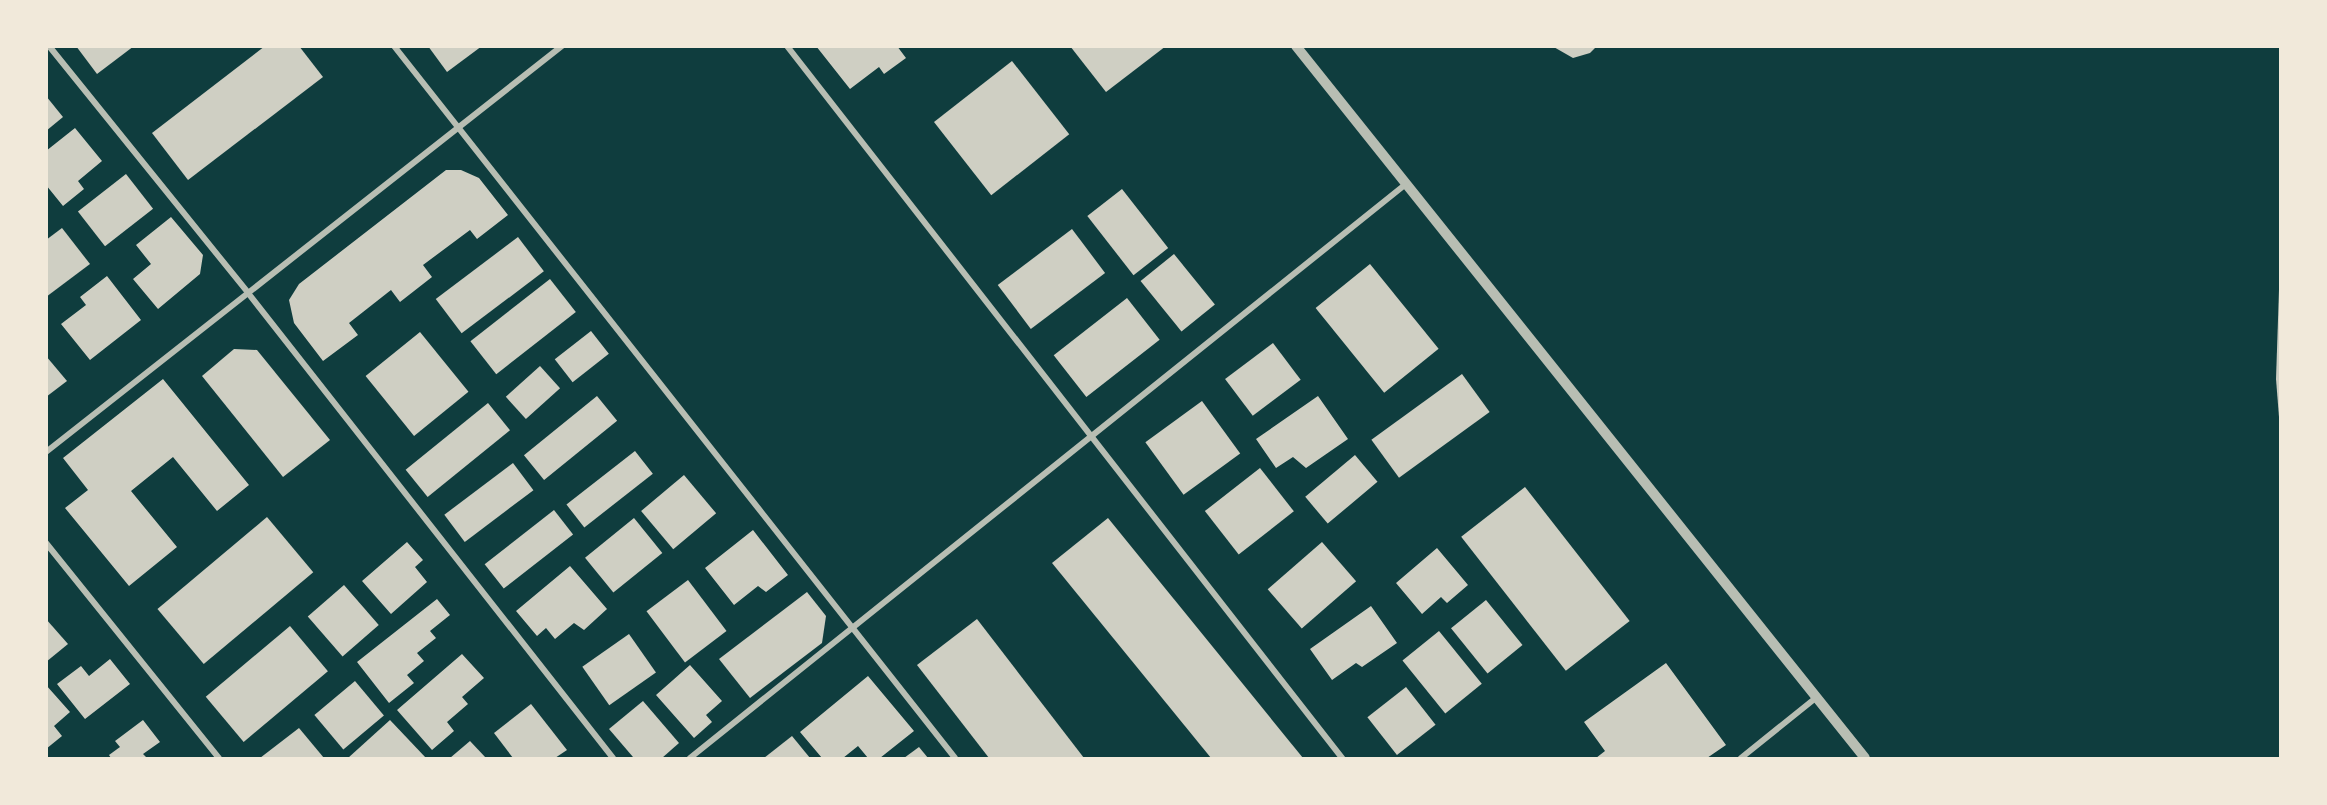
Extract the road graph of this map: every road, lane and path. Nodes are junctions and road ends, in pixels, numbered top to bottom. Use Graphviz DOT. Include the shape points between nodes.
graph roads {
  1 [pos="49,46"];
  2 [pos="394,46"];
  3 [pos="562,46"];
  4 [pos="787,46"];
  5 [pos="1296,46"];
  6 [pos="458,128"];
  7 [pos="1406,184"];
  8 [pos="248,293"];
  9 [pos="1090,437"];
  10 [pos="46,452"];
  11 [pos="46,543"];
  12 [pos="853,627"];
  13 [pos="1817,697"];
  14 [pos="219,759"];
  15 [pos="613,759"];
  16 [pos="690,759"];
  17 [pos="955,759"];
  18 [pos="1342,759"];
  19 [pos="1741,759"];
  20 [pos="1865,759"];
  1 -- 8 [label="street"];
  2 -- 6 [label="street"];
  3 -- 6 [label="street"];
  4 -- 9 [label="street"];
  5 -- 7 [label="street"];
  6 -- 8 [label="street"];
  6 -- 12 [label="street"];
  7 -- 9 [label="street"];
  7 -- 13 [label="street"];
  8 -- 10 [label="street"];
  8 -- 15 [label="street"];
  9 -- 12 [label="street"];
  9 -- 18 [label="street"];
  11 -- 14 [label="street"];
  12 -- 16 [label="street"];
  12 -- 17 [label="street"];
  13 -- 19 [label="street"];
  13 -- 20 [label="street"];
}
